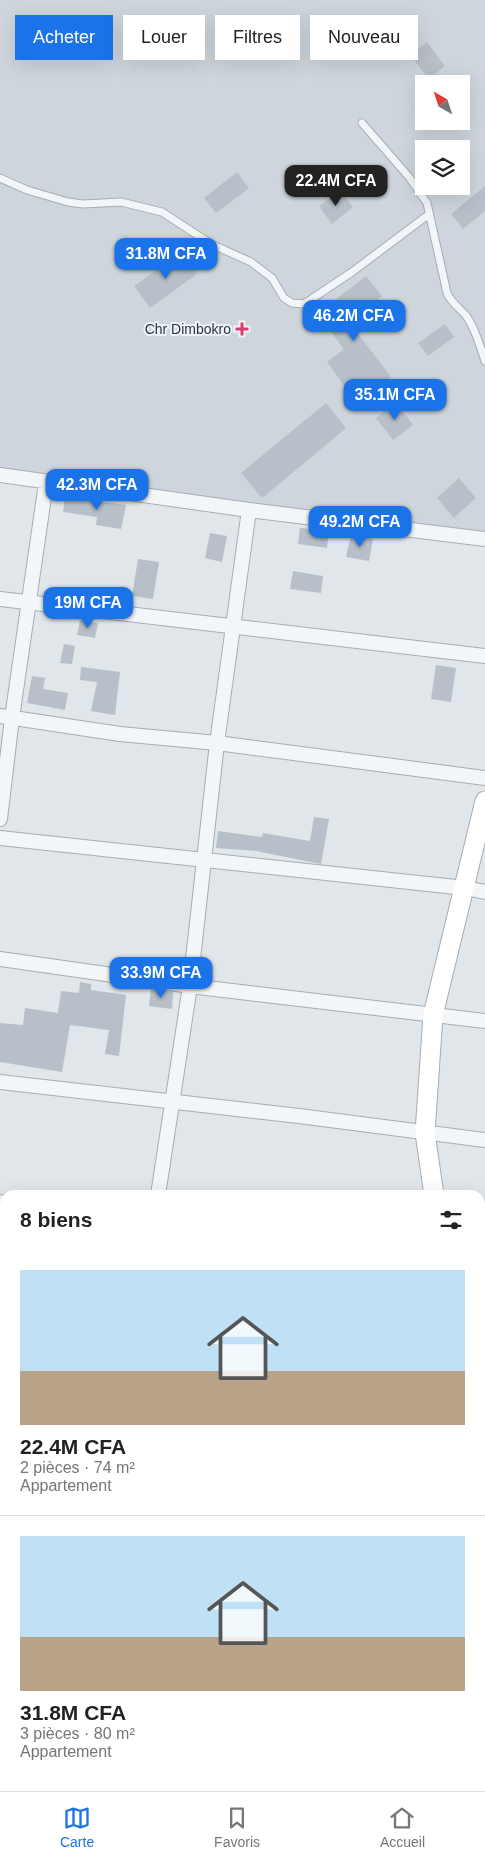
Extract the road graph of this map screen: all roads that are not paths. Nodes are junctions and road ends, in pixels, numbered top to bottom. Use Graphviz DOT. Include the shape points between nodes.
graph roads {
  1 [pos="362,123"];
  2 [pos="0,178"];
  3 [pos="428,215"];
  4 [pos="485,361"];
  5 [pos="0,475"];
  6 [pos="46,483"];
  7 [pos="249,510"];
  8 [pos="485,539"];
  9 [pos="0,599"];
  10 [pos="28,604"];
  11 [pos="234,625"];
  12 [pos="485,656"];
  13 [pos="6,717"];
  14 [pos="217,743"];
  15 [pos="485,778"];
  16 [pos="485,801"];
  17 [pos="0,819"];
  18 [pos="0,838"];
  19 [pos="204,861"];
  20 [pos="465,888"];
  21 [pos="485,892"];
  22 [pos="0,959"];
  23 [pos="190,986"];
  24 [pos="433,1015"];
  25 [pos="485,1021"];
  26 [pos="0,1082"];
  27 [pos="170,1102"];
  28 [pos="425,1133"];
  29 [pos="485,1140"];
  30 [pos="159,1190"];
  31 [pos="433,1190"];
  1 -- 3 [label="lane" via="420,192"];
  2 -- 3 [label="lane" via="68,202 121,202 162,212 211,244 251,262 272,278 284,298 292,303 304,304"];
  3 -- 4 [label="lane" via="447,293 474,329"];
  5 -- 6 [label="street"];
  6 -- 7 [label="street"];
  6 -- 10 [label="street"];
  7 -- 8 [label="street"];
  7 -- 11 [label="street"];
  9 -- 10 [label="street"];
  10 -- 11 [label="street"];
  10 -- 13 [label="street"];
  11 -- 12 [label="street"];
  11 -- 14 [label="street"];
  13 -- 14 [label="street" via="120,734"];
  13 -- 17 [label="street"];
  14 -- 15 [label="street"];
  14 -- 19 [label="street"];
  16 -- 20 [label="main road"];
  18 -- 19 [label="street"];
  19 -- 20 [label="street"];
  19 -- 23 [label="street"];
  20 -- 21 [label="street"];
  20 -- 24 [label="main road"];
  22 -- 23 [label="street"];
  23 -- 24 [label="street"];
  23 -- 27 [label="street"];
  24 -- 25 [label="street"];
  24 -- 28 [label="main road"];
  26 -- 27 [label="street"];
  27 -- 28 [label="street"];
  27 -- 30 [label="street"];
  28 -- 29 [label="street"];
  28 -- 31 [label="main road"];
}
